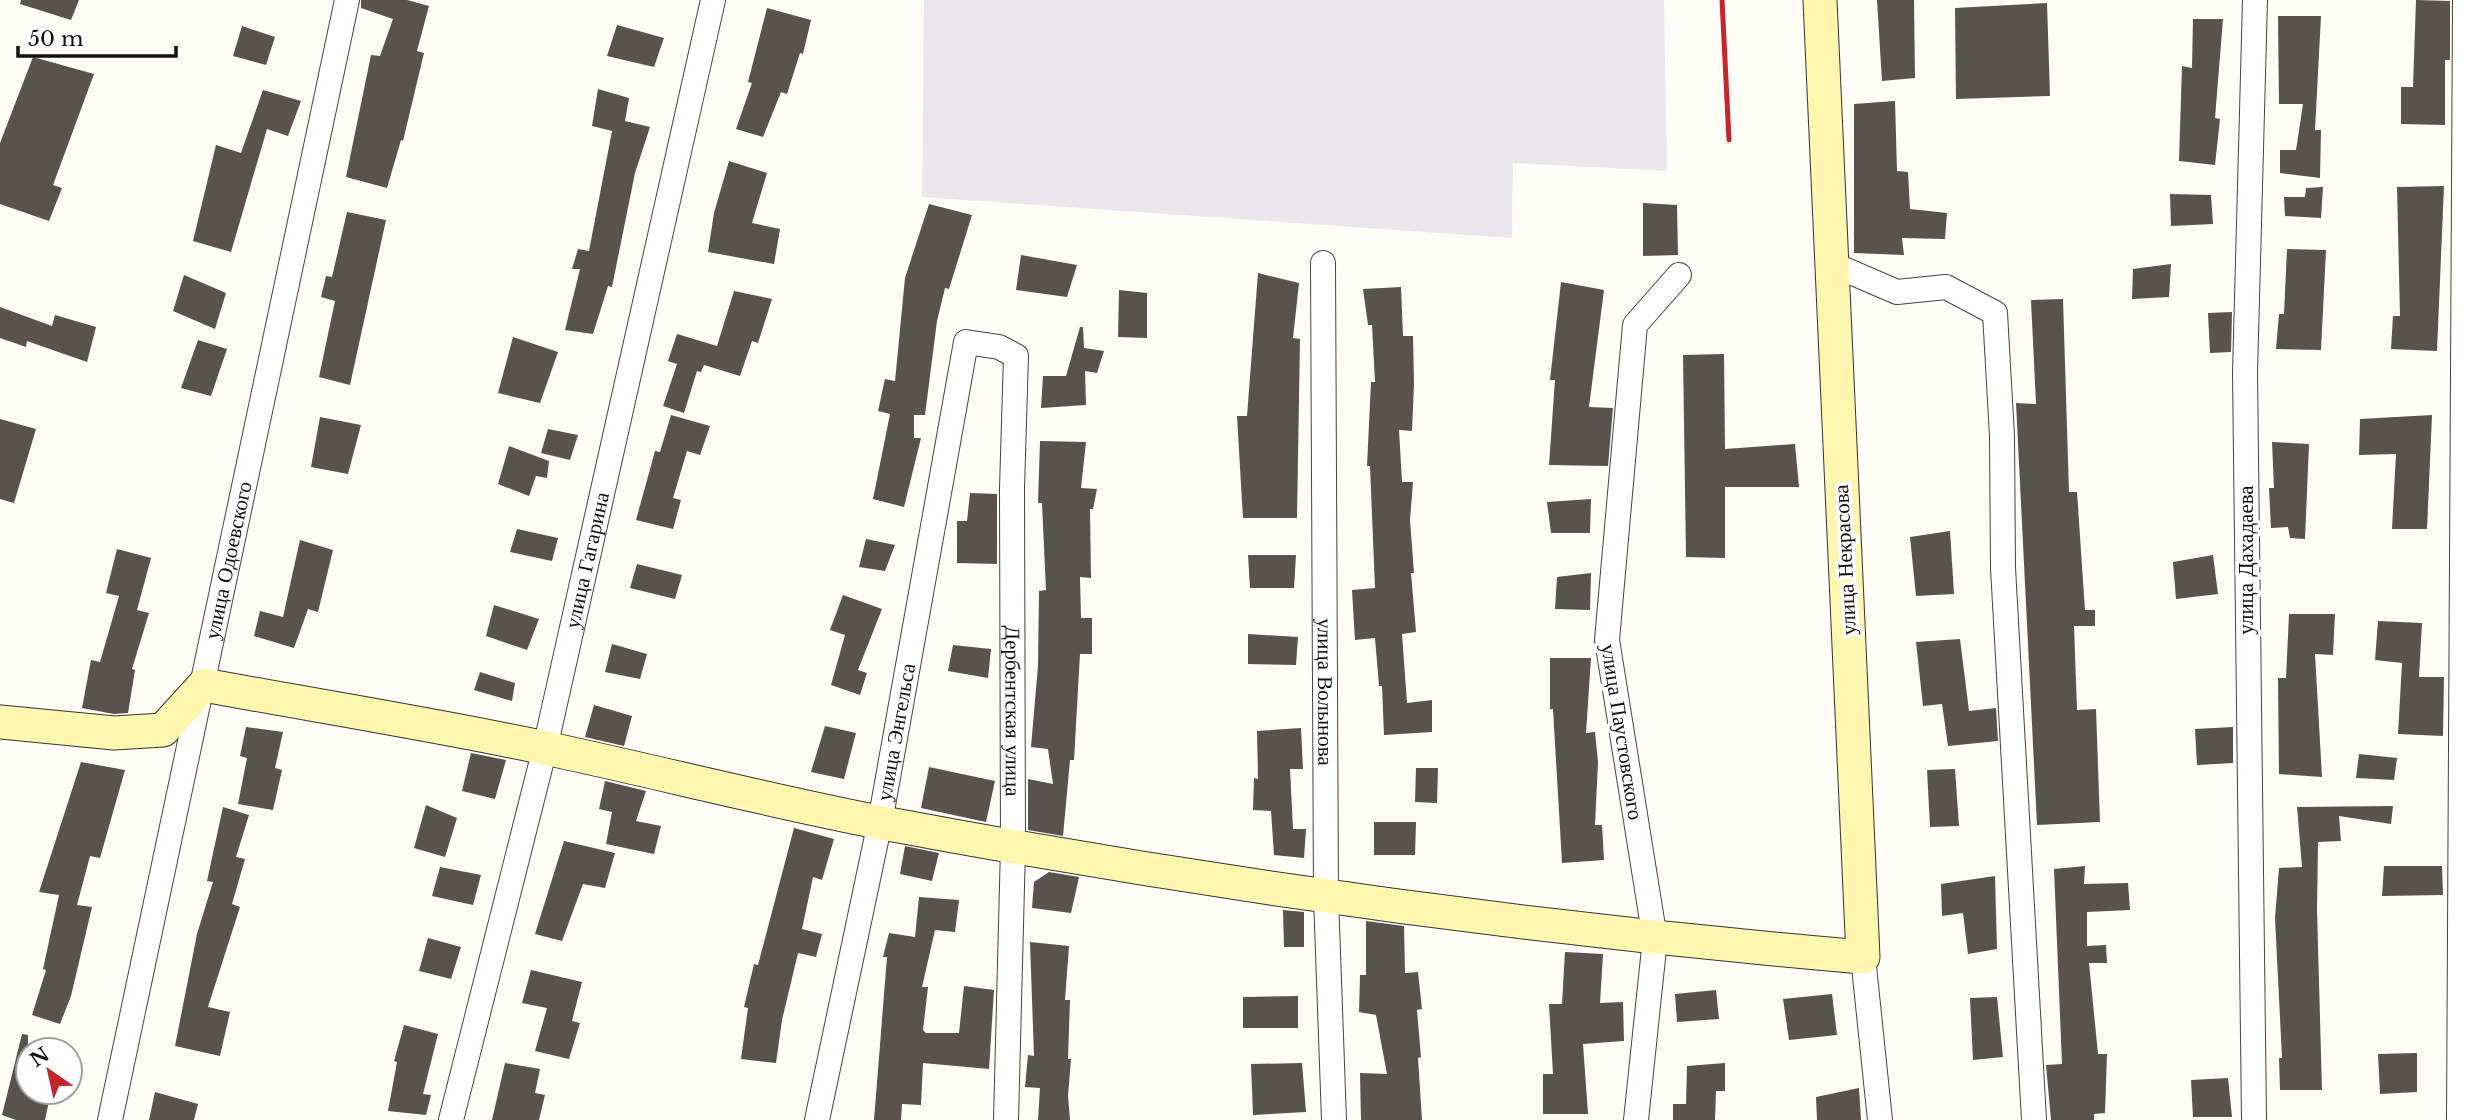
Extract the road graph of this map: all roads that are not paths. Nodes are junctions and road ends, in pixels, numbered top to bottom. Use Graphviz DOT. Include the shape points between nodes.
graph roads {
  1 [pos="347,0"];
  2 [pos="713,0"];
  3 [pos="1820,0"];
  4 [pos="2255,0"];
  5 [pos="2465,0"];
  6 [pos="1323,263"];
  7 [pos="1832,264"];
  8 [pos="1679,275"];
  9 [pos="966,342"];
  10 [pos="204,685"];
  11 [pos="0,722"];
  12 [pos="545,748"];
  13 [pos="880,822"];
  14 [pos="1013,847"];
  15 [pos="1326,897"];
  16 [pos="1655,939"];
  17 [pos="1863,957"];
  18 [pos="110,1120"];
  19 [pos="452,1120"];
  20 [pos="817,1120"];
  21 [pos="1006,1120"];
  22 [pos="1334,1120"];
  23 [pos="1636,1120"];
  24 [pos="1880,1120"];
  25 [pos="2034,1120"];
  26 [pos="2255,1120"];
  27 [pos="2459,1120"];
  1 -- 10 [label="street, улица Одоевского"];
  2 -- 12 [label="street, улица Гагарина"];
  3 -- 7 [label="street, улица Некрасова"];
  4 -- 26 [label="street, улица Дахадаева" via="2245,373"];
  5 -- 27 [label="street"];
  6 -- 15 [label="street, улица Волынова"];
  7 -- 17 [label="street, улица Некрасова"];
  7 -- 25 [label="street" via="1897,292 1947,287 1996,313 2003,568"];
  8 -- 16 [label="street, улица Паустовского" via="1635,324 1607,640"];
  9 -- 13 [label="street, улица Энгельса"];
  9 -- 14 [label="street, Дербентская улица" via="999,346 1016,356"];
  10 -- 11 [label="street" via="163,730 114,733"];
  10 -- 12 [label="street"];
  10 -- 18 [label="street, улица Одоевского"];
  12 -- 13 [label="street"];
  12 -- 19 [label="street, улица Гагарина"];
  13 -- 14 [label="street"];
  13 -- 20 [label="street, улица Энгельса"];
  14 -- 15 [label="street"];
  14 -- 21 [label="street, Дербентская улица"];
  15 -- 16 [label="street"];
  15 -- 22 [label="street, улица Волынова"];
  16 -- 17 [label="street"];
  16 -- 23 [label="street, улица Паустовского"];
  17 -- 24 [label="street, улица Некрасова"];
}
